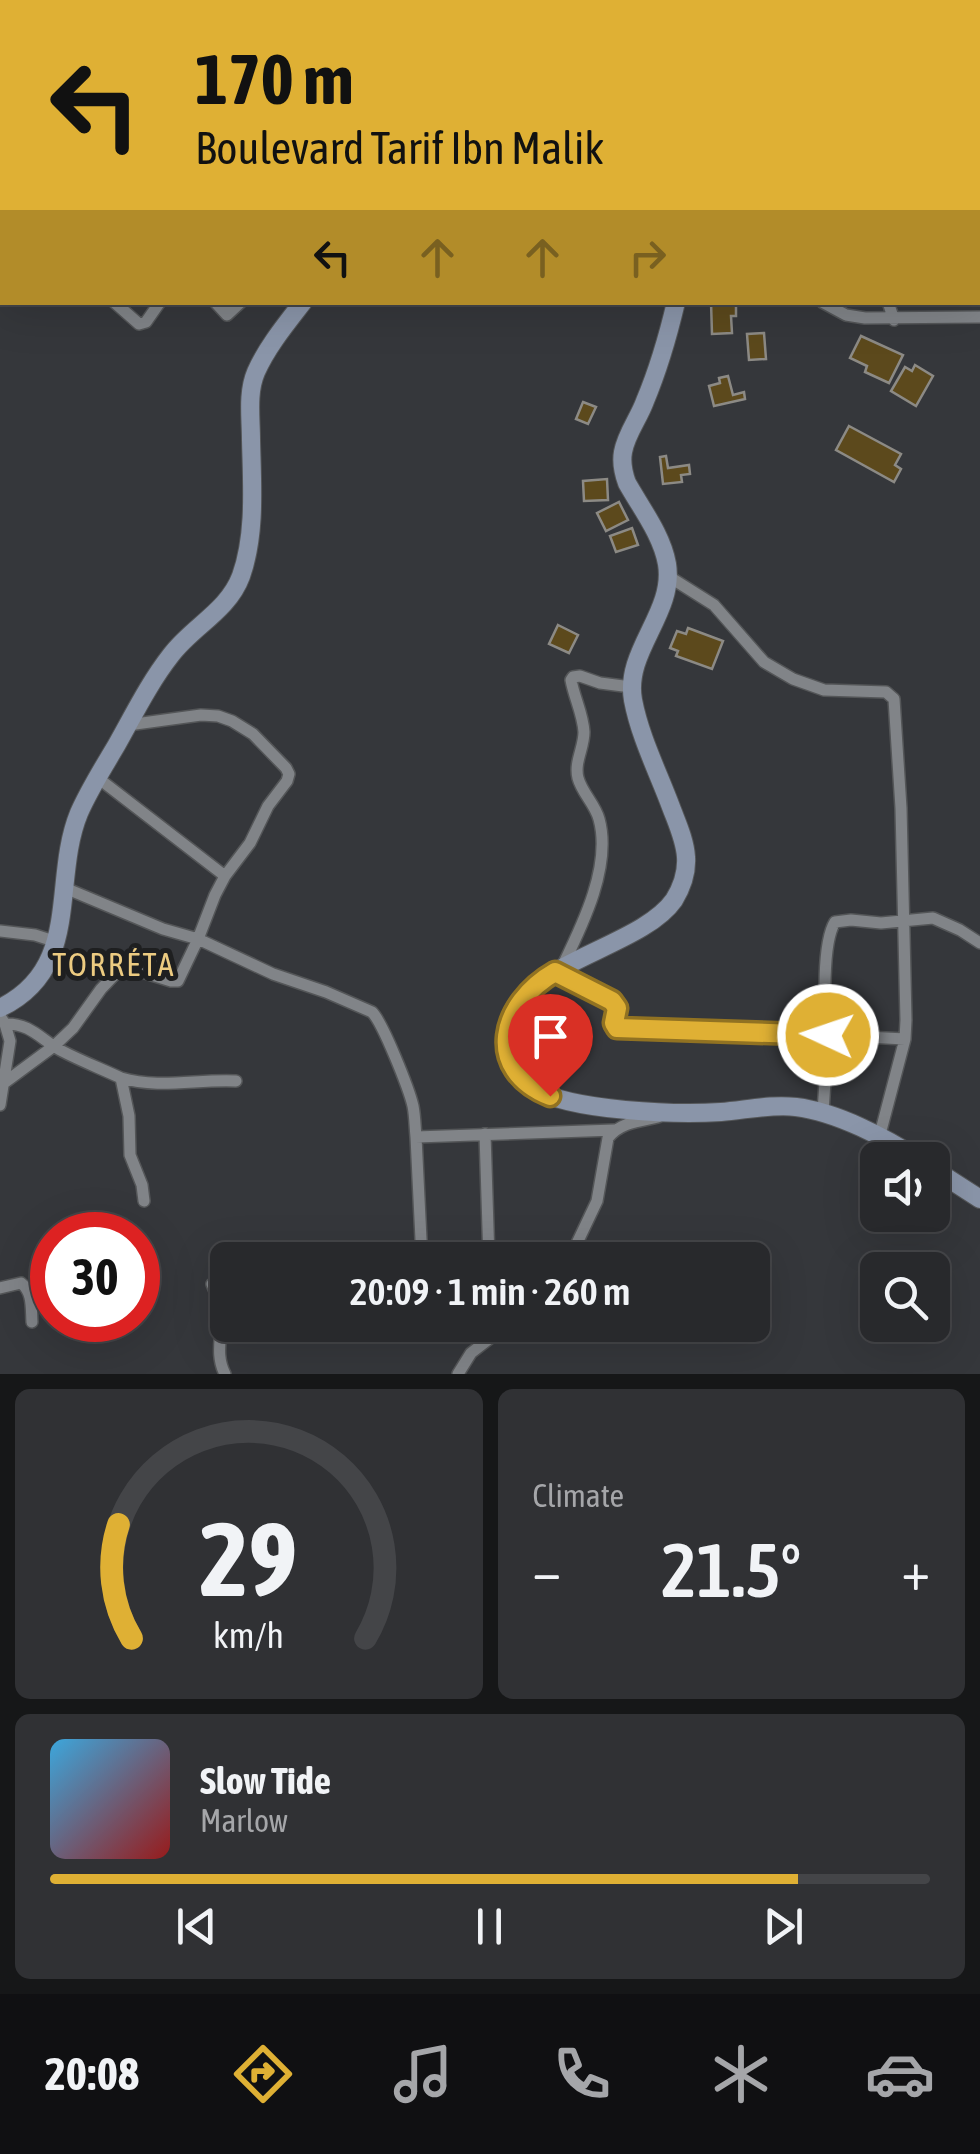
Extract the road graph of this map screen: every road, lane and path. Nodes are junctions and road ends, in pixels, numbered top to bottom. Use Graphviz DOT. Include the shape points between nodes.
graph roads {
  1 [pos="117,305"];
  2 [pos="158,305"];
  3 [pos="218,305"];
  4 [pos="238,305"];
  5 [pos="301,305"];
  6 [pos="675,305"];
  7 [pos="828,305"];
  8 [pos="889,305"];
  9 [pos="980,318"];
  10 [pos="894,320"];
  11 [pos="668,576"];
  12 [pos="631,687"];
  13 [pos="128,725"];
  14 [pos="98,778"];
  15 [pos="226,876"];
  16 [pos="65,888"];
  17 [pos="904,920"];
  18 [pos="0,931"];
  19 [pos="198,939"];
  20 [pos="56,942"];
  21 [pos="980,943"];
  22 [pos="558,970"];
  23 [pos="2,1016"];
  24 [pos="828,1035"];
  25 [pos="905,1040"];
  26 [pos="54,1046"];
  27 [pos="122,1078"];
  28 [pos="236,1081"];
  29 [pos="4,1083"];
  30 [pos="0,1106"];
  31 [pos="823,1112"];
  32 [pos="674,1114"];
  33 [pos="614,1130"];
  34 [pos="484,1134"];
  35 [pos="416,1138"];
  36 [pos="879,1138"];
  37 [pos="886,1142"];
  38 [pos="950,1180"];
  39 [pos="980,1199"];
  40 [pos="144,1201"];
  41 [pos="421,1242"];
  42 [pos="488,1242"];
  43 [pos="577,1242"];
  44 [pos="0,1288"];
  45 [pos="30,1293"];
  46 [pos="219,1342"];
  47 [pos="485,1342"];
  48 [pos="225,1374"];
  49 [pos="458,1374"];
  1 -- 2 [label="street" via="139,324"];
  3 -- 4 [label="street" via="226,315"];
  5 -- 13 [label="street" via="252,386 250,526 240,579 222,607 172,653"];
  6 -- 11 [label="street" via="622,456 623,473 660,541"];
  7 -- 10 [label="street" via="846,315"];
  8 -- 10 [label="street"];
  9 -- 10 [label="street"];
  11 -- 12 [label="street"];
  11 -- 17 [label="street" via="714,605 764,662 793,679 824,690 886,692 894,699"];
  12 -- 22 [label="street" via="684,842 684,878 654,920"];
  12 -- 22 [label="street" via="580,676 571,680 584,732 577,772 599,817 601,842 584,924"];
  13 -- 14 [label="street"];
  13 -- 15 [label="street" via="224,718 259,739 286,768 288,781"];
  14 -- 15 [label="street"];
  14 -- 16 [label="street" via="76,822"];
  15 -- 19 [label="street"];
  16 -- 19 [label="street"];
  16 -- 20 [label="street"];
  17 -- 21 [label="street" via="939,920"];
  17 -- 24 [label="street" via="842,920 831,926"];
  17 -- 25 [label="street"];
  18 -- 20 [label="street"];
  19 -- 26 [label="street" via="178,981 123,966"];
  19 -- 35 [label="street" via="372,1012 411,1098"];
  20 -- 23 [label="street" via="34,982"];
  22 -- 24 [label="street" via="612,1001 617,1028"];
  22 -- 32 [label="street" via="525,995 509,1021 509,1058 524,1080 550,1096"];
  23 -- 26 [label="street"];
  23 -- 29 [label="street" via="10,1041"];
  24 -- 25 [label="street"];
  24 -- 31 [label="street"];
  25 -- 36 [label="street"];
  26 -- 27 [label="street"];
  26 -- 29 [label="street"];
  27 -- 28 [label="street" via="161,1085"];
  27 -- 40 [label="street" via="130,1155"];
  29 -- 30 [label="street"];
  31 -- 32 [label="street" via="768,1106"];
  31 -- 36 [label="street"];
  32 -- 33 [label="street"];
  33 -- 34 [label="street"];
  33 -- 43 [label="street" via="597,1202"];
  34 -- 35 [label="street"];
  34 -- 42 [label="street"];
  35 -- 41 [label="street"];
  36 -- 37 [label="street"];
  38 -- 39 [label="street"];
  44 -- 45 [label="street" via="21,1283"];
  46 -- 48 [label="street"];
  47 -- 49 [label="street"];
}
